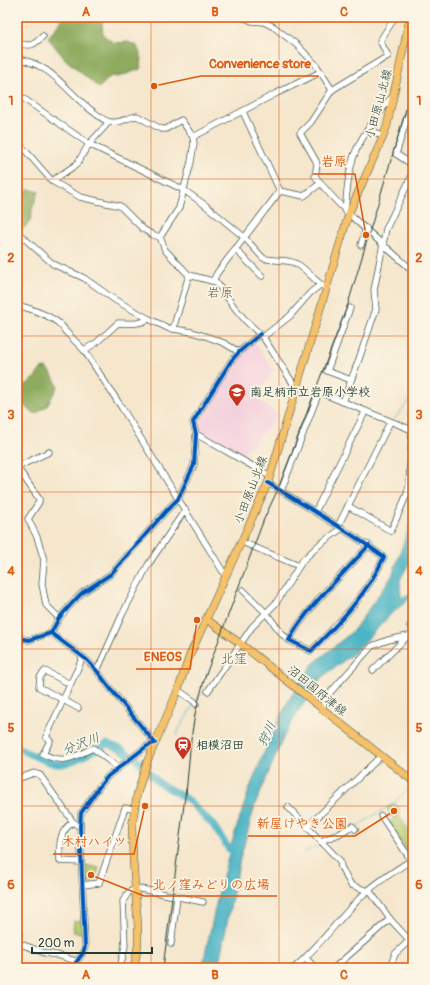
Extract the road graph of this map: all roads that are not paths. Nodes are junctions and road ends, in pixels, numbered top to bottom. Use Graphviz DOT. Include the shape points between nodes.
graph roads {
  1 [pos="243,17"];
  2 [pos="395,17"];
  3 [pos="410,17"];
  4 [pos="43,36"];
  5 [pos="17,43"];
  6 [pos="17,60"];
  7 [pos="321,72"];
  8 [pos="332,90"];
  9 [pos="17,94"];
  10 [pos="394,96"];
  11 [pos="413,99"];
  12 [pos="243,112"];
  13 [pos="109,122"];
  14 [pos="369,128"];
  15 [pos="193,137"];
  16 [pos="383,137"];
  17 [pos="17,141"];
  18 [pos="89,144"];
  19 [pos="413,164"];
  20 [pos="413,173"];
  21 [pos="52,181"];
  22 [pos="321,183"];
  23 [pos="184,190"];
  24 [pos="280,190"];
  25 [pos="347,212"];
  26 [pos="366,228"];
  27 [pos="17,232"];
  28 [pos="160,237"];
  29 [pos="244,237"];
  30 [pos="383,244"];
  31 [pos="361,245"];
  32 [pos="235,249"];
  33 [pos="413,271"];
  34 [pos="189,275"];
  35 [pos="262,276"];
  36 [pos="213,281"];
  37 [pos="323,286"];
  38 [pos="17,305"];
  39 [pos="350,308"];
  40 [pos="149,319"];
  41 [pos="173,329"];
  42 [pos="261,335"];
  43 [pos="84,350"];
  44 [pos="239,352"];
  45 [pos="351,380"];
  46 [pos="296,388"];
  47 [pos="343,402"];
  48 [pos="365,412"];
  49 [pos="413,415"];
  50 [pos="390,422"];
  51 [pos="412,430"];
  52 [pos="196,434"];
  53 [pos="49,452"];
  54 [pos="17,467"];
  55 [pos="269,479"];
  56 [pos="281,491"];
  57 [pos="178,499"];
  58 [pos="348,506"];
  59 [pos="185,510"];
  60 [pos="315,512"];
  61 [pos="340,527"];
  62 [pos="242,542"];
  63 [pos="369,545"];
  64 [pos="299,566"];
  65 [pos="226,575"];
  66 [pos="243,590"];
  67 [pos="266,613"];
  68 [pos="59,618"];
  69 [pos="206,618"];
  70 [pos="413,623"];
  71 [pos="413,629"];
  72 [pos="51,633"];
  73 [pos="413,635"];
  74 [pos="407,637"];
  75 [pos="17,638"];
  76 [pos="289,640"];
  77 [pos="240,644"];
  78 [pos="83,658"];
  79 [pos="374,670"];
  80 [pos="97,671"];
  81 [pos="70,684"];
  82 [pos="178,690"];
  83 [pos="208,691"];
  84 [pos="63,699"];
  85 [pos="196,704"];
  86 [pos="78,708"];
  87 [pos="322,708"];
  88 [pos="155,743"];
  89 [pos="381,756"];
  90 [pos="118,768"];
  91 [pos="17,779"];
  92 [pos="413,781"];
  93 [pos="288,807"];
  94 [pos="134,808"];
  95 [pos="381,816"];
  96 [pos="74,822"];
  97 [pos="308,826"];
  98 [pos="80,827"];
  99 [pos="354,828"];
  100 [pos="321,841"];
  101 [pos="81,862"];
  102 [pos="412,862"];
  103 [pos="83,886"];
  104 [pos="136,888"];
  105 [pos="368,890"];
  106 [pos="176,897"];
  107 [pos="203,902"];
  108 [pos="390,919"];
  109 [pos="19,932"];
  110 [pos="412,940"];
  111 [pos="171,944"];
  112 [pos="306,958"];
  113 [pos="76,961"];
  114 [pos="72,968"];
  115 [pos="120,968"];
  116 [pos="134,968"];
  117 [pos="294,968"];
  118 [pos="315,968"];
  119 [pos="334,968"];
  120 [pos="390,968"];
  1 -- 7 [label="street" via="274,27 297,45"];
  2 -- 8 [label="street" via="380,41 388,56"];
  3 -- 10 [label="main road, 小田原山北線"];
  4 -- 5 [label="street" via="28,47"];
  6 -- 13 [label="street" via="35,64 50,72 87,108"];
  7 -- 8 [label="street"];
  7 -- 12 [label="street"];
  8 -- 22 [label="street" via="311,122 300,133 316,161 315,174"];
  9 -- 18 [label="street"];
  10 -- 14 [label="street"];
  10 -- 16 [label="main road, 小田原山北線"];
  11 -- 19 [label="street" via="396,154"];
  12 -- 15 [label="street"];
  12 -- 24 [label="street"];
  13 -- 15 [label="street" via="121,123 137,116 161,130 181,120"];
  13 -- 18 [label="street"];
  14 -- 16 [label="street"];
  14 -- 25 [label="street" via="353,158 347,188"];
  15 -- 23 [label="street" via="191,162"];
  16 -- 25 [label="main road, 小田原山北線"];
  17 -- 21 [label="street"];
  18 -- 21 [label="street" via="77,164"];
  18 -- 23 [label="street"];
  20 -- 30 [label="street" via="389,222"];
  21 -- 28 [label="street" via="80,197 120,206 143,228"];
  22 -- 24 [label="street" via="304,196"];
  22 -- 25 [label="street"];
  23 -- 28 [label="street" via="179,208"];
  23 -- 29 [label="street"];
  24 -- 29 [label="street"];
  25 -- 26 [label="street"];
  25 -- 37 [label="main road, 小田原山北線"];
  26 -- 30 [label="street"];
  26 -- 31 [label="street"];
  27 -- 40 [label="street" via="53,264 84,278 115,300"];
  28 -- 34 [label="street" via="165,250"];
  29 -- 32 [label="street"];
  29 -- 37 [label="street" via="263,258 295,262"];
  30 -- 33 [label="street"];
  30 -- 45 [label="street" via="374,290 376,309"];
  32 -- 35 [label="street"];
  32 -- 36 [label="street"];
  34 -- 36 [label="street"];
  34 -- 41 [label="street"];
  36 -- 42 [label="street" via="234,308"];
  37 -- 42 [label="street" via="310,293 290,316"];
  37 -- 46 [label="main road, 小田原山北線"];
  38 -- 43 [label="street" via="35,310 64,328"];
  39 -- 45 [label="street" via="327,371"];
  40 -- 41 [label="street"];
  40 -- 43 [label="street" via="135,324 118,322 96,343"];
  41 -- 44 [label="street" via="208,337"];
  42 -- 44 [label="street"];
  42 -- 46 [label="street"];
  43 -- 57 [label="street"];
  44 -- 52 [label="street" via="193,422"];
  45 -- 47 [label="street"];
  46 -- 55 [label="main road, 小田原山北線"];
  47 -- 48 [label="street"];
  47 -- 56 [label="street" via="319,392"];
  48 -- 50 [label="street"];
  48 -- 60 [label="street"];
  49 -- 51 [label="street"];
  50 -- 51 [label="street"];
  50 -- 58 [label="street"];
  51 -- 58 [label="street" via="409,485 391,531"];
  52 -- 55 [label="street"];
  52 -- 57 [label="street" via="194,465"];
  53 -- 54 [label="street"];
  54 -- 68 [label="street" via="39,500 28,519 44,560 42,584 46,605"];
  55 -- 56 [label="street"];
  55 -- 62 [label="main road, 小田原山北線"];
  56 -- 60 [label="street"];
  57 -- 59 [label="street"];
  57 -- 68 [label="street" via="111,574 82,593"];
  58 -- 61 [label="street"];
  59 -- 65 [label="street"];
  59 -- 80 [label="street" via="148,565"];
  60 -- 61 [label="street"];
  61 -- 63 [label="street"];
  61 -- 64 [label="street" via="310,552"];
  62 -- 64 [label="street"];
  62 -- 65 [label="main road, 小田原山北線"];
  63 -- 76 [label="street" via="316,601"];
  63 -- 76 [label="street" via="384,557 380,567 344,616 311,651"];
  64 -- 67 [label="street" via="276,603"];
  65 -- 69 [label="main road, 小田原山北線"];
  66 -- 67 [label="street"];
  67 -- 76 [label="street"];
  67 -- 77 [label="street"];
  68 -- 72 [label="street"];
  69 -- 77 [label="main road, 沼田国府津線"];
  69 -- 82 [label="main road, 小田原山北線"];
  70 -- 71 [label="street" via="410,626"];
  72 -- 75 [label="street" via="29,640"];
  72 -- 78 [label="street"];
  73 -- 74 [label="street"];
  74 -- 79 [label="street"];
  74 -- 87 [label="street" via="372,646 328,695"];
  77 -- 83 [label="street"];
  77 -- 87 [label="main road, 沼田国府津線"];
  78 -- 80 [label="street"];
  78 -- 81 [label="street"];
  80 -- 88 [label="street"];
  81 -- 84 [label="street"];
  81 -- 84 [label="street" via="45,671 40,677 39,687"];
  82 -- 85 [label="street"];
  82 -- 88 [label="main road, 小田原山北線"];
  84 -- 86 [label="street"];
  84 -- 90 [label="street" via="46,736 50,741 44,754 53,759 64,760 95,749"];
  87 -- 89 [label="main road, 沼田国府津線"];
  88 -- 90 [label="street"];
  88 -- 94 [label="main road, 小田原山北線"];
  89 -- 92 [label="main road, 沼田国府津線"];
  89 -- 97 [label="street"];
  90 -- 98 [label="street" via="88,802 81,814"];
  91 -- 96 [label="street" via="34,773 40,774"];
  93 -- 97 [label="street"];
  94 -- 103 [label="street" via="125,808 99,883"];
  94 -- 104 [label="main road, 小田原山北線" via="132,826"];
  95 -- 102 [label="street"];
  96 -- 98 [label="street"];
  96 -- 101 [label="street" via="66,826 60,841 60,861"];
  97 -- 100 [label="street"];
  98 -- 101 [label="street"];
  99 -- 100 [label="street" via="352,826"];
  100 -- 105 [label="street" via="340,861 351,885"];
  101 -- 103 [label="street"];
  102 -- 105 [label="street"];
  103 -- 113 [label="street" via="85,947"];
  104 -- 106 [label="street"];
  104 -- 115 [label="street" via="123,900 125,946"];
  104 -- 116 [label="main road, 小田原山北線" via="138,945"];
  105 -- 108 [label="street"];
  105 -- 112 [label="street"];
  106 -- 107 [label="street"];
  106 -- 111 [label="street"];
  108 -- 110 [label="street"];
  108 -- 119 [label="street"];
  109 -- 113 [label="street" via="18,942 45,953"];
  110 -- 120 [label="street" via="395,954"];
  112 -- 117 [label="street"];
  112 -- 118 [label="street"];
  113 -- 114 [label="street"];
}
